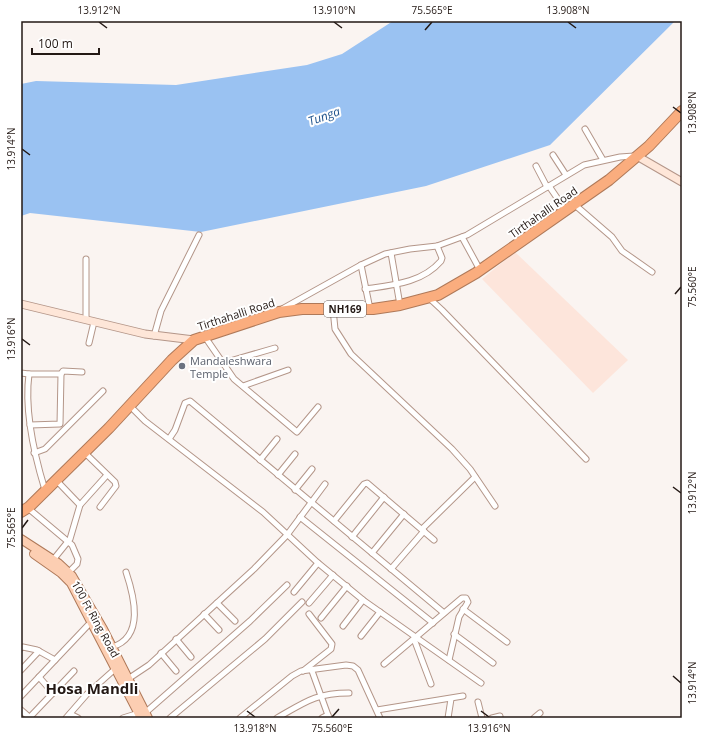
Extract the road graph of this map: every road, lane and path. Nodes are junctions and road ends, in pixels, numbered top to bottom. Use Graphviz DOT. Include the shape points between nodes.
graph roads {
  1 [pos="682,111"];
  2 [pos="585,128"];
  3 [pos="553,155"];
  4 [pos="637,156"];
  5 [pos="603,160"];
  6 [pos="536,166"];
  7 [pos="566,175"];
  8 [pos="682,182"];
  9 [pos="548,186"];
  10 [pos="575,205"];
  11 [pos="566,211"];
  12 [pos="199,234"];
  13 [pos="462,237"];
  14 [pos="437,246"];
  15 [pos="391,252"];
  16 [pos="86,259"];
  17 [pos="361,265"];
  18 [pos="480,270"];
  19 [pos="652,272"];
  20 [pos="396,285"];
  21 [pos="366,289"];
  22 [pos="428,297"];
  23 [pos="21,304"];
  24 [pos="400,305"];
  25 [pos="333,309"];
  26 [pos="370,309"];
  27 [pos="279,312"];
  28 [pos="86,319"];
  29 [pos="94,322"];
  30 [pos="154,336"];
  31 [pos="204,336"];
  32 [pos="194,340"];
  33 [pos="89,342"];
  34 [pos="275,348"];
  35 [pos="223,362"];
  36 [pos="288,370"];
  37 [pos="21,372"];
  38 [pos="82,372"];
  39 [pos="29,374"];
  40 [pos="61,374"];
  41 [pos="243,386"];
  42 [pos="103,391"];
  43 [pos="130,406"];
  44 [pos="318,407"];
  45 [pos="30,425"];
  46 [pos="168,439"];
  47 [pos="277,439"];
  48 [pos="84,452"];
  49 [pos="34,453"];
  50 [pos="295,454"];
  51 [pos="586,459"];
  52 [pos="260,460"];
  53 [pos="312,469"];
  54 [pos="108,475"];
  55 [pos="278,475"];
  56 [pos="475,477"];
  57 [pos="56,480"];
  58 [pos="325,484"];
  59 [pos="45,490"];
  60 [pos="295,490"];
  61 [pos="384,497"];
  62 [pos="311,502"];
  63 [pos="80,505"];
  64 [pos="495,506"];
  65 [pos="100,507"];
  66 [pos="25,510"];
  67 [pos="404,514"];
  68 [pos="300,517"];
  69 [pos="334,521"];
  70 [pos="423,530"];
  71 [pos="287,535"];
  72 [pos="352,537"];
  73 [pos="21,539"];
  74 [pos="434,540"];
  75 [pos="69,542"];
  76 [pos="21,545"];
  77 [pos="372,553"];
  78 [pos="53,560"];
  79 [pos="318,562"];
  80 [pos="391,569"];
  81 [pos="69,572"];
  82 [pos="126,572"];
  83 [pos="333,575"];
  84 [pos="287,585"];
  85 [pos="347,586"];
  86 [pos="294,592"];
  87 [pos="363,600"];
  88 [pos="216,602"];
  89 [pos="302,602"];
  90 [pos="309,603"];
  91 [pos="463,609"];
  92 [pos="380,612"];
  93 [pos="444,613"];
  94 [pos="204,614"];
  95 [pos="309,614"];
  96 [pos="321,618"];
  97 [pos="235,621"];
  98 [pos="92,622"];
  99 [pos="433,623"];
  100 [pos="343,626"];
  101 [pos="219,630"];
  102 [pos="454,634"];
  103 [pos="361,636"];
  104 [pos="415,638"];
  105 [pos="176,639"];
  106 [pos="507,642"];
  107 [pos="112,647"];
  108 [pos="21,648"];
  109 [pos="39,651"];
  110 [pos="161,653"];
  111 [pos="191,656"];
  112 [pos="56,660"];
  113 [pos="449,660"];
  114 [pos="492,663"];
  115 [pos="384,664"];
  116 [pos="115,669"];
  117 [pos="21,670"];
  118 [pos="74,671"];
  119 [pos="176,671"];
  120 [pos="303,671"];
  121 [pos="312,671"];
  122 [pos="40,677"];
  123 [pos="128,679"];
  124 [pos="481,683"];
  125 [pos="431,684"];
  126 [pos="53,693"];
  127 [pos="349,693"];
  128 [pos="320,695"];
  129 [pos="21,696"];
  130 [pos="463,696"];
  131 [pos="451,699"];
  132 [pos="478,702"];
  133 [pos="21,710"];
  134 [pos="377,710"];
  135 [pos="540,714"];
  136 [pos="68,716"];
  137 [pos="143,716"];
  138 [pos="328,716"];
  139 [pos="500,716"];
  140 [pos="29,718"];
  141 [pos="78,718"];
  142 [pos="123,718"];
  143 [pos="170,718"];
  144 [pos="240,718"];
  145 [pos="277,718"];
  146 [pos="322,718"];
  147 [pos="380,718"];
  148 [pos="448,718"];
  149 [pos="482,718"];
  150 [pos="492,718"];
  151 [pos="534,718"];
  1 -- 4 [label="highway, Tirthahalli Road / NH169" via="668,128"];
  2 -- 5 [label="street"];
  3 -- 7 [label="street"];
  4 -- 5 [label="street"];
  4 -- 8 [label="street"];
  4 -- 10 [label="highway, Tirthahalli Road / NH169"];
  5 -- 7 [label="street" via="584,165"];
  6 -- 9 [label="street"];
  7 -- 9 [label="street"];
  9 -- 11 [label="street"];
  9 -- 13 [label="street"];
  10 -- 11 [label="highway, Tirthahalli Road / NH169"];
  10 -- 19 [label="street" via="604,229 622,251"];
  11 -- 18 [label="highway, Tirthahalli Road / NH169"];
  12 -- 30 [label="street" via="161,312"];
  13 -- 14 [label="street"];
  13 -- 18 [label="street"];
  14 -- 15 [label="street"];
  14 -- 20 [label="street" via="442,258 439,263 413,280"];
  15 -- 17 [label="street"];
  15 -- 20 [label="street"];
  16 -- 28 [label="street"];
  17 -- 21 [label="street"];
  17 -- 27 [label="street" via="290,303"];
  18 -- 22 [label="highway, Tirthahalli Road / NH169" via="438,295"];
  20 -- 21 [label="street"];
  20 -- 24 [label="street"];
  21 -- 26 [label="street"];
  22 -- 24 [label="highway, Tirthahalli Road / NH169"];
  22 -- 51 [label="street"];
  23 -- 28 [label="street"];
  24 -- 26 [label="highway, Tirthahalli Road / NH169"];
  25 -- 26 [label="highway, Tirthahalli Road / NH169"];
  25 -- 27 [label="highway, Tirthahalli Road / NH169"];
  25 -- 56 [label="street" via="336,329 351,354 452,450"];
  27 -- 31 [label="highway, Tirthahalli Road / NH169"];
  28 -- 29 [label="street"];
  29 -- 30 [label="street"];
  29 -- 33 [label="street"];
  30 -- 32 [label="street"];
  31 -- 32 [label="highway, Tirthahalli Road / NH169"];
  31 -- 35 [label="street"];
  32 -- 43 [label="highway, Tirthahalli Road / NH169"];
  34 -- 35 [label="street"];
  35 -- 41 [label="street" via="231,376"];
  36 -- 41 [label="street"];
  37 -- 39 [label="street"];
  38 -- 40 [label="street" via="63,371"];
  39 -- 40 [label="street"];
  39 -- 45 [label="street"];
  40 -- 45 [label="street" via="60,424"];
  41 -- 44 [label="street" via="297,432"];
  42 -- 49 [label="street" via="46,449"];
  43 -- 46 [label="street"];
  43 -- 48 [label="highway, Tirthahalli Road / NH169"];
  45 -- 49 [label="street"];
  46 -- 52 [label="street" via="175,430 188,401"];
  46 -- 71 [label="street" via="263,512"];
  47 -- 52 [label="street"];
  48 -- 54 [label="street"];
  48 -- 57 [label="highway, Tirthahalli Road / NH169"];
  49 -- 59 [label="street"];
  50 -- 55 [label="street"];
  52 -- 55 [label="street"];
  53 -- 60 [label="street"];
  54 -- 63 [label="street"];
  54 -- 65 [label="street" via="116,486"];
  55 -- 60 [label="street"];
  56 -- 64 [label="street"];
  56 -- 70 [label="street"];
  57 -- 59 [label="highway, Tirthahalli Road / NH169"];
  57 -- 63 [label="street"];
  58 -- 62 [label="street"];
  59 -- 66 [label="highway, Tirthahalli Road / NH169"];
  60 -- 62 [label="street"];
  61 -- 67 [label="street"];
  61 -- 69 [label="street" via="365,483"];
  61 -- 72 [label="street"];
  62 -- 68 [label="street"];
  62 -- 69 [label="street"];
  63 -- 75 [label="street"];
  66 -- 75 [label="street"];
  67 -- 70 [label="street"];
  67 -- 77 [label="street"];
  68 -- 71 [label="street"];
  68 -- 99 [label="street"];
  69 -- 72 [label="street"];
  70 -- 74 [label="street"];
  70 -- 80 [label="street"];
  71 -- 79 [label="street"];
  71 -- 88 [label="street" via="254,569"];
  72 -- 77 [label="street"];
  73 -- 78 [label="main road, 100 Ft Ring Road"];
  75 -- 78 [label="street"];
  75 -- 81 [label="street" via="78,559 77,564"];
  76 -- 98 [label="main road, 100 Ft Ring Road" via="61,573 75,590"];
  77 -- 80 [label="street"];
  78 -- 81 [label="main road, 100 Ft Ring Road"];
  79 -- 83 [label="street"];
  79 -- 86 [label="street"];
  80 -- 93 [label="street"];
  81 -- 107 [label="main road, 100 Ft Ring Road"];
  82 -- 107 [label="street" via="134,599 135,619 130,634 122,644"];
  83 -- 85 [label="street"];
  83 -- 90 [label="street"];
  84 -- 137 [label="street"];
  85 -- 87 [label="street"];
  85 -- 96 [label="street"];
  87 -- 92 [label="street"];
  87 -- 100 [label="street"];
  88 -- 94 [label="street"];
  88 -- 97 [label="street"];
  89 -- 143 [label="street" via="265,639"];
  91 -- 93 [label="street" via="468,601 464,598"];
  91 -- 102 [label="street"];
  91 -- 106 [label="street"];
  92 -- 103 [label="street"];
  92 -- 104 [label="street"];
  93 -- 99 [label="street"];
  94 -- 101 [label="street"];
  94 -- 105 [label="street"];
  95 -- 120 [label="street" via="332,644 331,649"];
  98 -- 112 [label="street"];
  98 -- 116 [label="main road, 100 Ft Ring Road"];
  99 -- 104 [label="street"];
  102 -- 113 [label="street"];
  102 -- 114 [label="street"];
  104 -- 113 [label="street"];
  104 -- 115 [label="street"];
  104 -- 125 [label="street"];
  105 -- 110 [label="street"];
  105 -- 111 [label="street"];
  107 -- 123 [label="main road, 100 Ft Ring Road"];
  108 -- 109 [label="street"];
  109 -- 112 [label="street"];
  109 -- 117 [label="street"];
  110 -- 119 [label="street"];
  110 -- 123 [label="street"];
  112 -- 122 [label="street"];
  113 -- 124 [label="street"];
  116 -- 136 [label="street" via="87,694"];
  116 -- 137 [label="main road, 100 Ft Ring Road"];
  118 -- 126 [label="street"];
  120 -- 121 [label="street"];
  120 -- 144 [label="street" via="292,676"];
  121 -- 128 [label="street"];
  121 -- 134 [label="street" via="353,666 358,670"];
  122 -- 126 [label="street"];
  122 -- 129 [label="street"];
  123 -- 137 [label="main road, 100 Ft Ring Road"];
  126 -- 140 [label="street"];
  127 -- 128 [label="street"];
  128 -- 138 [label="street"];
  128 -- 145 [label="street"];
  130 -- 131 [label="street"];
  131 -- 134 [label="street"];
  131 -- 148 [label="street"];
  132 -- 149 [label="street"];
  133 -- 140 [label="street"];
  134 -- 147 [label="street"];
  135 -- 151 [label="street"];
  136 -- 141 [label="street"];
  137 -- 142 [label="street"];
  138 -- 146 [label="street"];
  139 -- 150 [label="street"];
}
